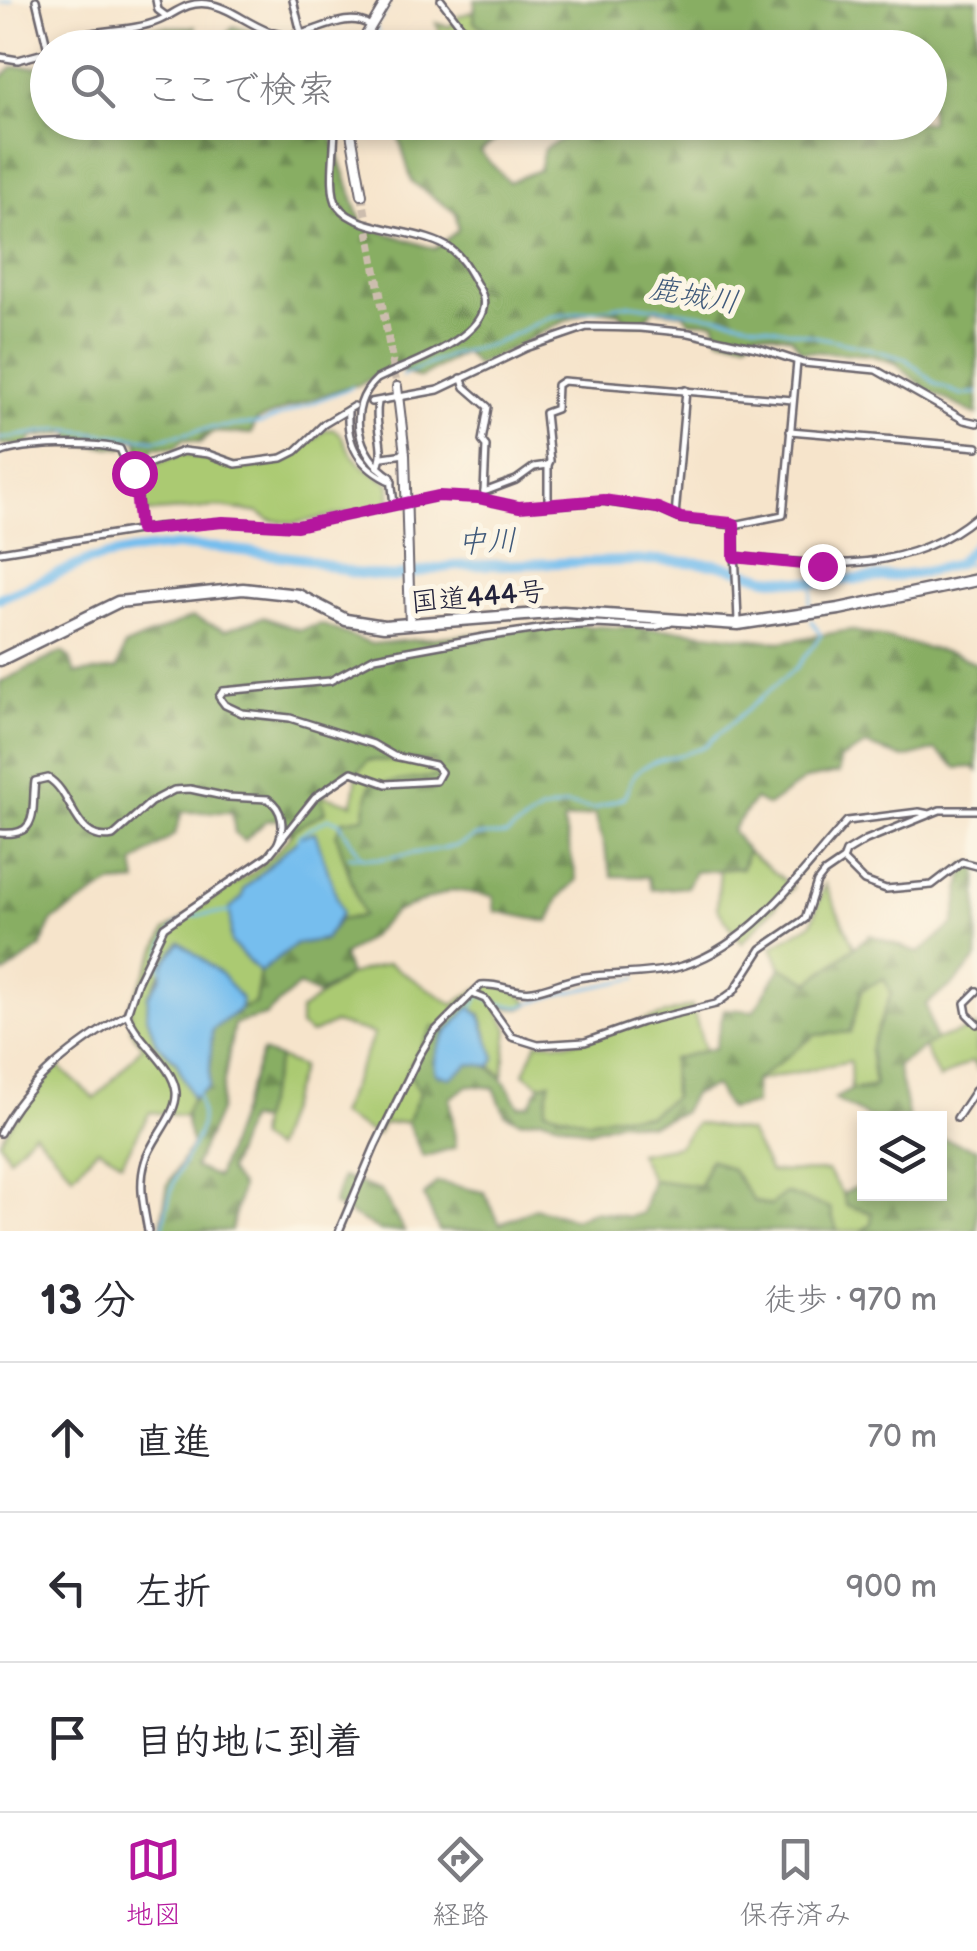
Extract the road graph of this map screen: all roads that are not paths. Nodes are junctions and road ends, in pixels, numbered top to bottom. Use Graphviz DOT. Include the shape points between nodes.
graph roads {
  1 [pos="36,0"];
  2 [pos="156,0"];
  3 [pos="293,0"];
  4 [pos="387,0"];
  5 [pos="441,0"];
  6 [pos="166,16"];
  7 [pos="369,25"];
  8 [pos="44,30"];
  9 [pos="117,30"];
  10 [pos="268,30"];
  11 [pos="300,30"];
  12 [pos="314,30"];
  13 [pos="367,30"];
  14 [pos="464,30"];
  15 [pos="30,56"];
  16 [pos="0,57"];
  17 [pos="334,140"];
  18 [pos="352,140"];
  19 [pos="362,195"];
  20 [pos="797,362"];
  21 [pos="460,378"];
  22 [pos="686,390"];
  23 [pos="398,391"];
  24 [pos="794,400"];
  25 [pos="977,423"];
  26 [pos="790,431"];
  27 [pos="977,447"];
  28 [pos="0,453"];
  29 [pos="405,454"];
  30 [pos="383,457"];
  31 [pos="548,465"];
  32 [pos="378,467"];
  33 [pos="136,473"];
  34 [pos="392,482"];
  35 [pos="481,495"];
  36 [pos="407,504"];
  37 [pos="548,505"];
  38 [pos="394,506"];
  39 [pos="675,516"];
  40 [pos="977,516"];
  41 [pos="734,524"];
  42 [pos="140,530"];
  43 [pos="0,552"];
  44 [pos="734,557"];
  45 [pos="977,580"];
  46 [pos="675,621"];
  47 [pos="410,624"];
  48 [pos="738,624"];
  49 [pos="0,660"];
  50 [pos="977,810"];
  51 [pos="929,814"];
  52 [pos="0,832"];
  53 [pos="276,845"];
  54 [pos="843,860"];
  55 [pos="977,866"];
  56 [pos="977,991"];
  57 [pos="478,995"];
  58 [pos="127,1014"];
  59 [pos="977,1024"];
  60 [pos="977,1088"];
  61 [pos="957,1118"];
  62 [pos="0,1133"];
  63 [pos="148,1231"];
  64 [pos="339,1231"];
  1 -- 8 [label="street"];
  2 -- 6 [label="street"];
  3 -- 11 [label="street"];
  4 -- 7 [label="main road"];
  5 -- 14 [label="street"];
  6 -- 9 [label="street"];
  6 -- 10 [label="street" via="184,6 212,4"];
  7 -- 12 [label="street" via="356,20"];
  7 -- 13 [label="main road"];
  15 -- 16 [label="street"];
  17 -- 32 [label="street" via="333,193 340,209 354,220 452,250 485,306 473,330 367,388 358,424"];
  18 -- 19 [label="main road"];
  20 -- 21 [label="street" via="689,333 588,327"];
  20 -- 24 [label="street"];
  20 -- 25 [label="street" via="876,370"];
  21 -- 23 [label="street" via="438,390"];
  21 -- 35 [label="street" via="488,407"];
  22 -- 24 [label="street"];
  22 -- 31 [label="street" via="562,381 556,410 545,414"];
  22 -- 39 [label="street"];
  23 -- 29 [label="main road"];
  23 -- 30 [label="street" via="374,402"];
  24 -- 26 [label="street"];
  26 -- 27 [label="street"];
  26 -- 41 [label="street" via="783,515"];
  28 -- 33 [label="street" via="64,443 115,447"];
  29 -- 30 [label="street"];
  29 -- 36 [label="main road"];
  30 -- 32 [label="street"];
  31 -- 35 [label="street"];
  31 -- 37 [label="street"];
  32 -- 34 [label="street"];
  33 -- 34 [label="street" via="182,452 236,464 282,458 351,408 352,448"];
  33 -- 42 [label="street"];
  34 -- 38 [label="street"];
  35 -- 36 [label="street"];
  35 -- 37 [label="street" via="519,507"];
  36 -- 38 [label="street"];
  36 -- 47 [label="main road"];
  37 -- 39 [label="street" via="603,500"];
  38 -- 42 [label="street" via="297,526 223,522"];
  39 -- 41 [label="street"];
  40 -- 44 [label="street" via="906,556 822,566"];
  41 -- 44 [label="street"];
  42 -- 43 [label="street"];
  44 -- 48 [label="street"];
  45 -- 48 [label="highway, 国道444号"];
  46 -- 47 [label="highway, 国道444号" via="563,612"];
  46 -- 48 [label="highway, 国道444号"];
  46 -- 53 [label="street" via="484,636 374,657 330,680 223,691 221,702 242,714 290,718 439,767 436,781 386,784 344,775 315,797"];
  47 -- 49 [label="highway, 国道444号" via="361,625 298,595 243,589 118,602"];
  50 -- 51 [label="street"];
  51 -- 54 [label="street" via="866,840"];
  51 -- 57 [label="street" via="846,821 764,914 709,955 674,968 583,977 532,991 481,985"];
  52 -- 53 [label="street" via="26,828 35,812 35,781 48,778 96,836 113,836 163,794 190,789 274,804 282,822"];
  53 -- 58 [label="street" via="164,927"];
  54 -- 55 [label="street" via="864,881 886,889 932,885 962,862"];
  54 -- 57 [label="street" via="818,882 805,920 761,949 734,991 716,1004 585,1042 538,1045 512,1037"];
  56 -- 59 [label="street" via="965,1003"];
  57 -- 64 [label="street" via="465,999 419,1056"];
  58 -- 62 [label="street" via="69,1050"];
  58 -- 63 [label="street" via="160,1058 176,1094 144,1164"];
  60 -- 61 [label="street"];
}
